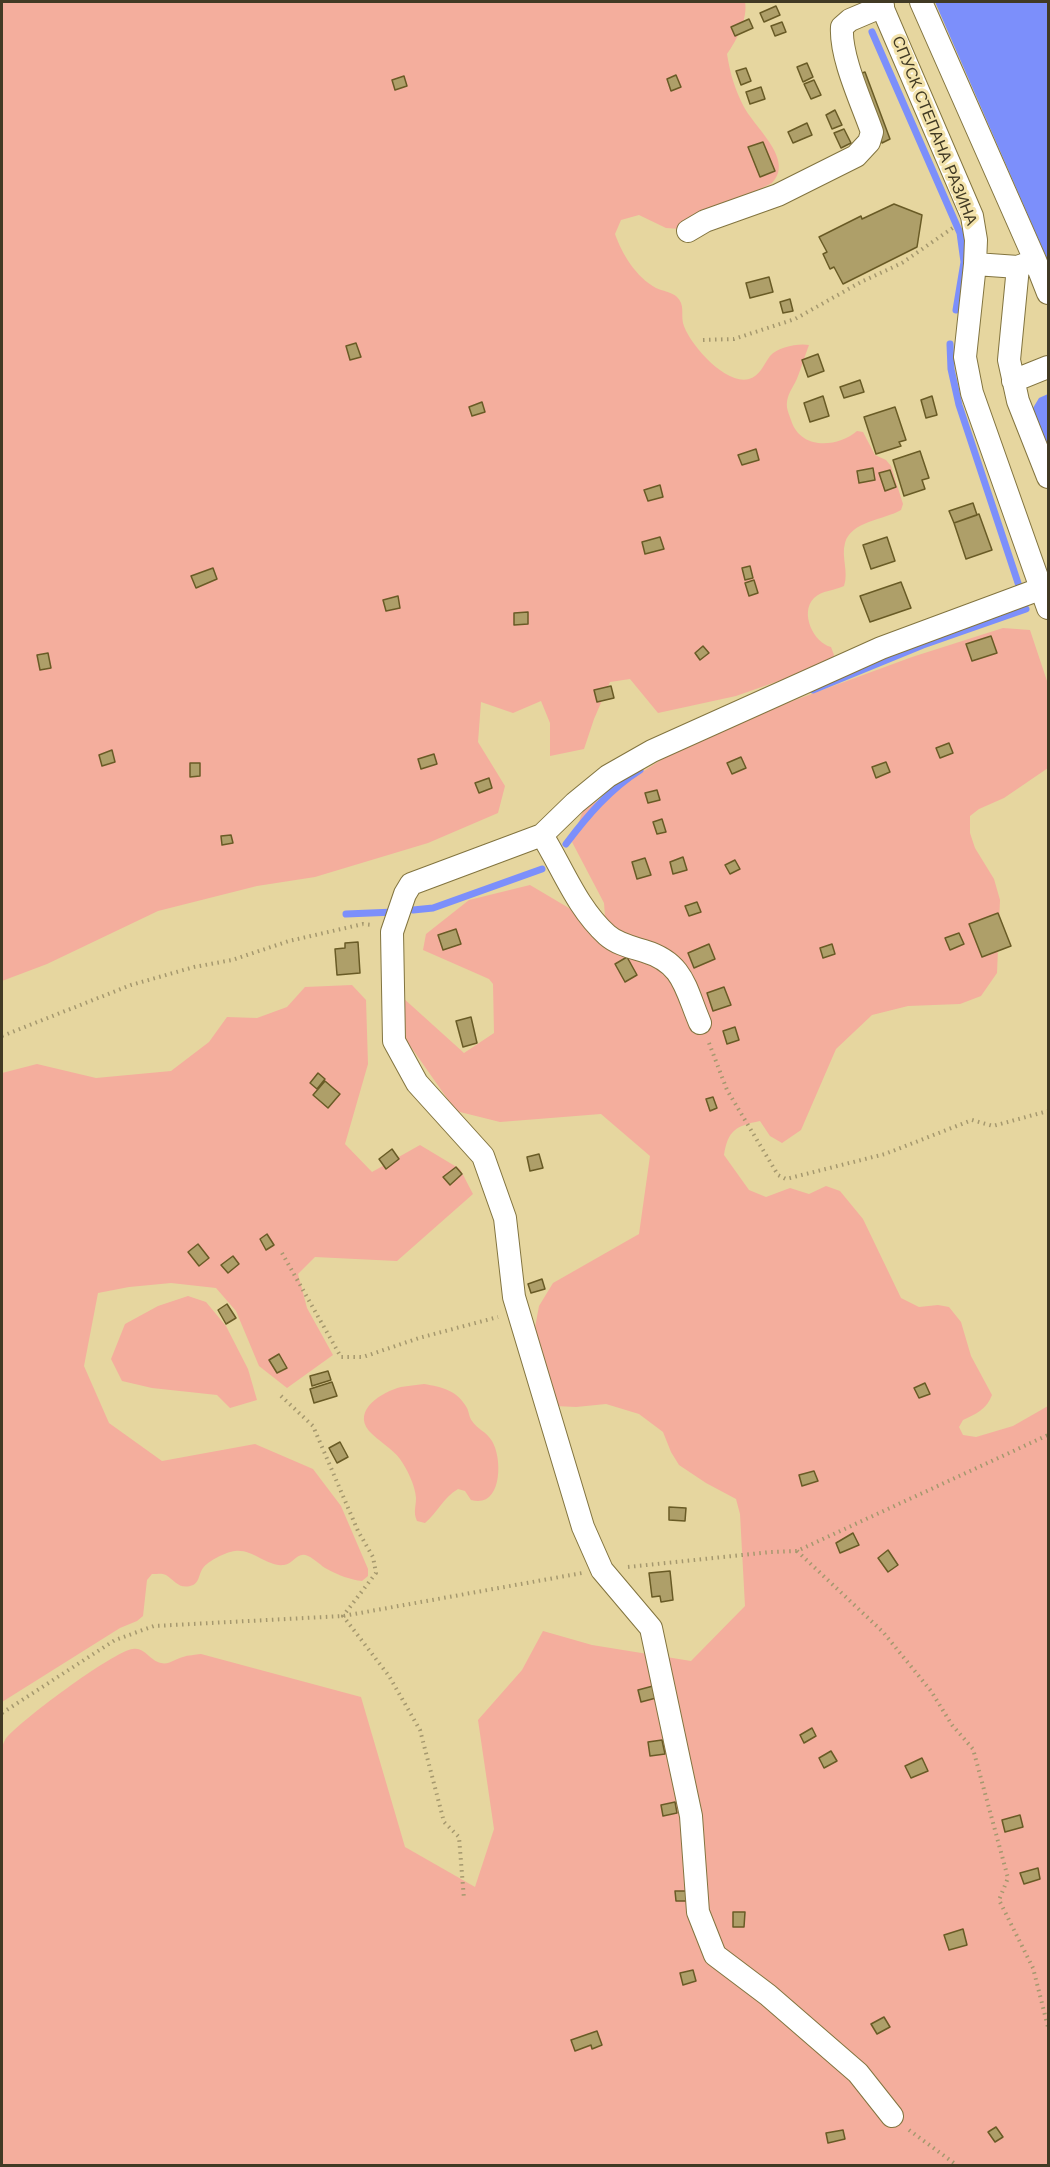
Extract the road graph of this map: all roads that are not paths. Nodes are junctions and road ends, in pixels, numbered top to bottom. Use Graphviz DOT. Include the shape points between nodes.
graph roads {
  1 [pos="921,2"];
  2 [pos="881,4"];
  3 [pos="688,231"];
  4 [pos="975,264"];
  5 [pos="1026,264"];
  6 [pos="1048,293"];
  7 [pos="1048,367"];
  8 [pos="1013,381"];
  9 [pos="1048,477"];
  10 [pos="1044,599"];
  11 [pos="542,835"];
  12 [pos="700,1023"];
  13 [pos="892,2116"];
  1 -- 5 [label="street"];
  2 -- 3 [label="street" via="842,27 845,55 872,132 869,142 856,156 778,195"];
  2 -- 4 [label="street, СПУСК СТЕПАНА РАЗИНА" via="972,216"];
  4 -- 5 [label="street"];
  4 -- 10 [label="street, СПУСК СТЕПАНА РАЗИНА" via="965,357 972,393"];
  5 -- 6 [label="street"];
  5 -- 8 [label="street" via="1010,336"];
  7 -- 8 [label="street"];
  8 -- 9 [label="street"];
  10 -- 11 [label="street" via="881,648 652,751 608,776"];
  11 -- 12 [label="street" via="587,915 609,937 666,960 678,970"];
  11 -- 13 [label="street" via="411,884 392,932 394,1041 417,1083 483,1156 505,1218 514,1298 583,1527 602,1570 651,1628 691,1816 698,1912 715,1955 858,2073"];
}
